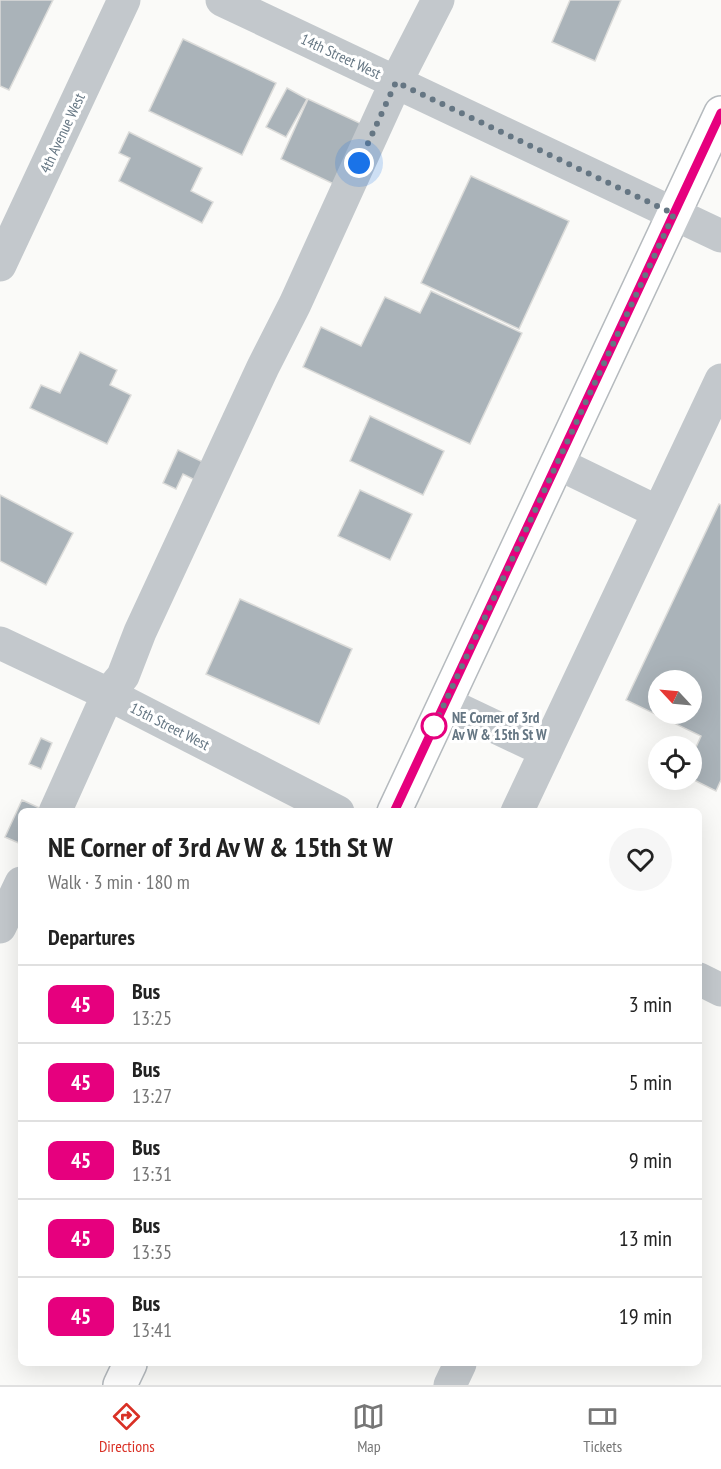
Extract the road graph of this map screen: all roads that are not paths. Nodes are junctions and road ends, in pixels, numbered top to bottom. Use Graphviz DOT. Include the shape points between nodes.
graph roads {
  1 [pos="124,0"];
  2 [pos="222,0"];
  3 [pos="438,0"];
  4 [pos="396,82"];
  5 [pos="721,113"];
  6 [pos="674,214"];
  7 [pos="721,236"];
  8 [pos="0,265"];
  9 [pos="721,380"];
  10 [pos="557,463"];
  11 [pos="658,512"];
  12 [pos="0,643"];
  13 [pos="108,694"];
  14 [pos="444,703"];
  15 [pos="546,751"];
  16 [pos="57,808"];
  17 [pos="330,808"];
  18 [pos="396,808"];
  19 [pos="519,808"];
  20 [pos="18,889"];
  21 [pos="0,927"];
  22 [pos="702,980"];
  23 [pos="721,990"];
  24 [pos="129,1366"];
  25 [pos="459,1366"];
  26 [pos="120,1385"];
  27 [pos="450,1385"];
  1 -- 8 [label="street, 4th Avenue West"];
  2 -- 4 [label="street, 14th Street West"];
  3 -- 4 [label="street"];
  4 -- 6 [label="street, 14th Street West"];
  4 -- 13 [label="street" via="123,676"];
  5 -- 6 [label="main road"];
  6 -- 7 [label="street, 14th Street West"];
  6 -- 10 [label="main road"];
  9 -- 11 [label="street"];
  10 -- 11 [label="street"];
  10 -- 14 [label="main road"];
  11 -- 15 [label="street"];
  12 -- 13 [label="street, 15th Street West"];
  13 -- 16 [label="street"];
  13 -- 17 [label="street, 15th Street West"];
  14 -- 15 [label="street"];
  14 -- 18 [label="main road"];
  15 -- 19 [label="street"];
  20 -- 21 [label="street"];
  22 -- 23 [label="street"];
  24 -- 26 [label="main road"];
  25 -- 27 [label="street"];
}
